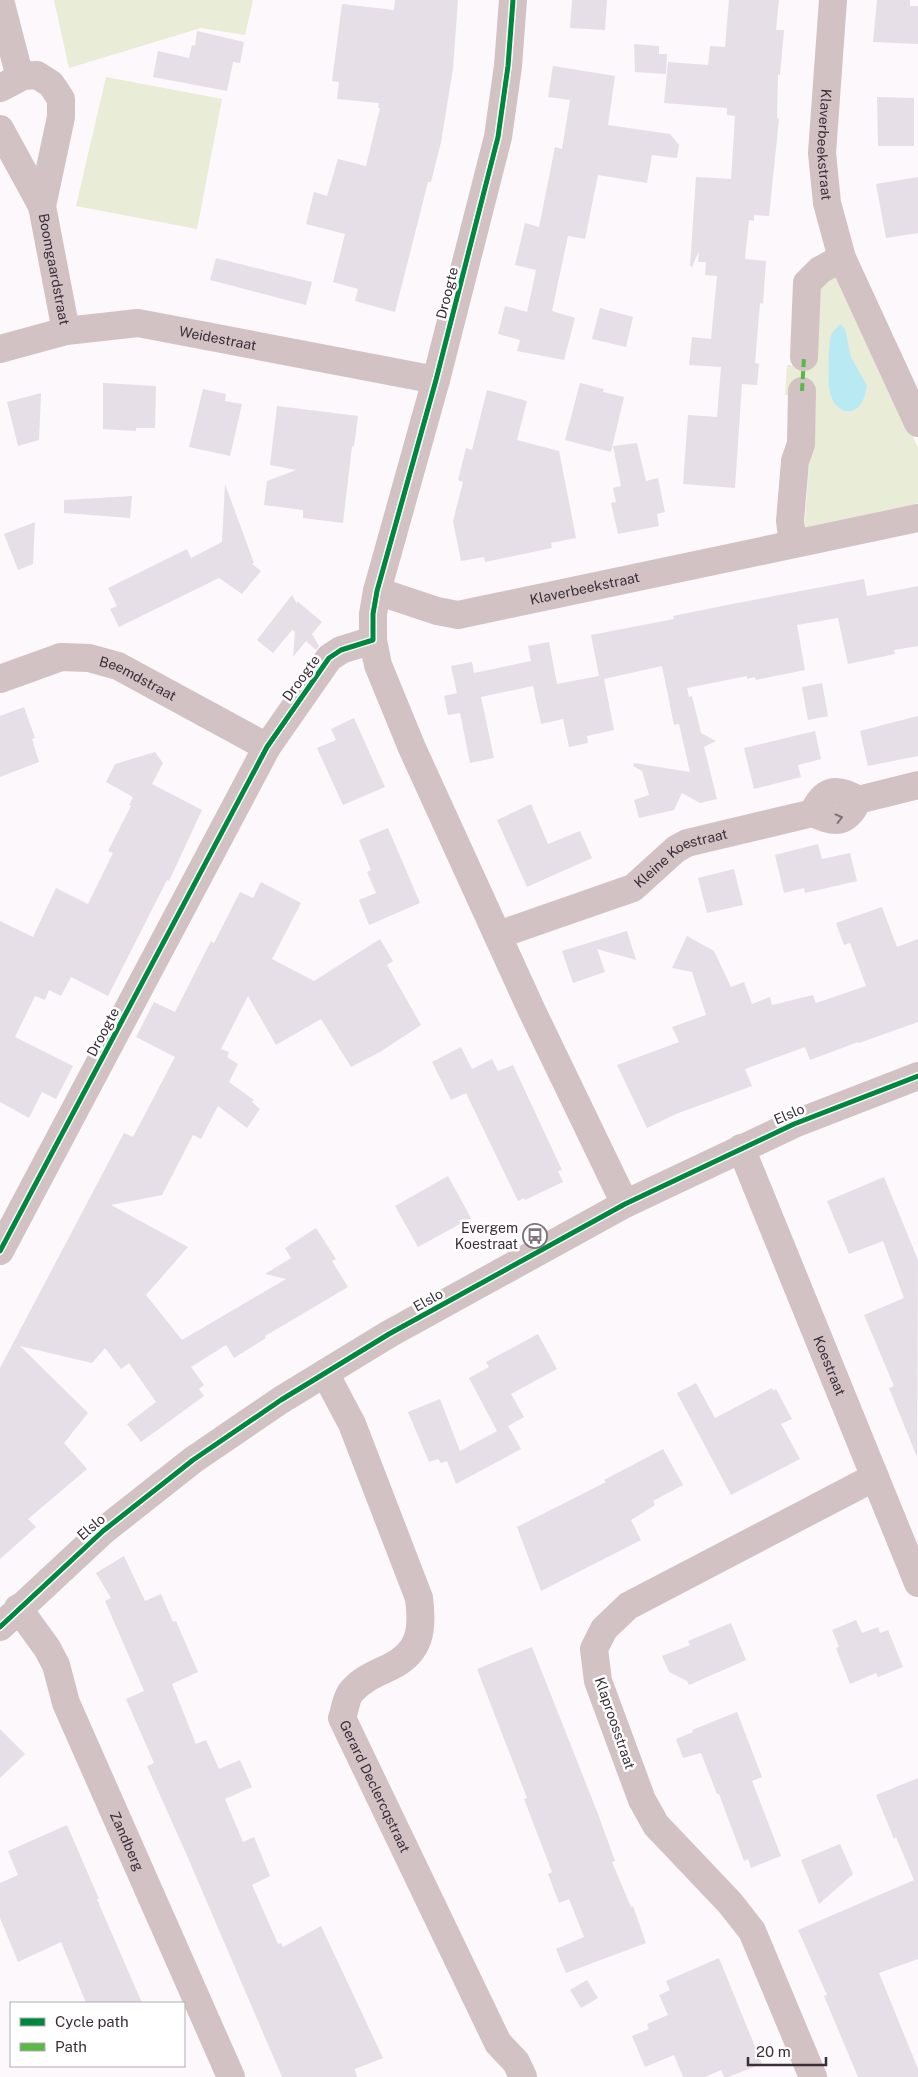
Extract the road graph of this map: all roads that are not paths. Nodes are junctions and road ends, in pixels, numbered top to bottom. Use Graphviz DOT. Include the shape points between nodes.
graph roads {
  1 [pos="0,0"];
  2 [pos="19,0"];
  3 [pos="513,0"];
  4 [pos="833,0"];
  5 [pos="12,82"];
  6 [pos="0,129"];
  7 [pos="42,206"];
  8 [pos="842,258"];
  9 [pos="66,331"];
  10 [pos="0,349"];
  11 [pos="804,357"];
  12 [pos="436,380"];
  13 [pos="802,391"];
  14 [pos="918,423"];
  15 [pos="918,518"];
  16 [pos="793,544"];
  17 [pos="377,591"];
  18 [pos="373,640"];
  19 [pos="0,679"];
  20 [pos="267,747"];
  21 [pos="918,785"];
  22 [pos="498,935"];
  23 [pos="918,1076"];
  24 [pos="741,1148"];
  25 [pos="625,1204"];
  26 [pos="0,1251"];
  27 [pos="325,1373"];
  28 [pos="875,1477"];
  29 [pos="918,1583"];
  30 [pos="9,1618"];
  31 [pos="231,2077"];
  32 [pos="523,2077"];
  33 [pos="813,2077"];
  1 -- 5 [label="street" via="17,66"];
  2 -- 5 [label="street" via="30,43 30,63"];
  3 -- 12 [label="street, Droogte" via="498,137"];
  4 -- 8 [label="street, Klaverbeekstraat" via="822,153 827,203"];
  5 -- 7 [label="street, Boomgaardstraat" via="36,75 51,84 61,99 61,117"];
  6 -- 7 [label="street, Boomgaardstraat"];
  7 -- 9 [label="street, Boomgaardstraat"];
  8 -- 11 [label="street" via="820,270 807,283"];
  8 -- 14 [label="street, Klaverbeekstraat"];
  9 -- 10 [label="street, Weidestraat"];
  9 -- 12 [label="street, Weidestraat" via="138,323"];
  12 -- 17 [label="street, Droogte"];
  13 -- 16 [label="street" via="800,444 795,461 790,521"];
  15 -- 16 [label="street, Klaverbeekstraat"];
  16 -- 17 [label="street, Klaverbeekstraat" via="458,615"];
  17 -- 18 [label="street, Droogte"];
  18 -- 20 [label="street, Droogte" via="341,650 329,658"];
  18 -- 22 [label="street" via="378,664 412,748"];
  19 -- 20 [label="street, Beemdstraat" via="62,657 89,658 118,666"];
  20 -- 26 [label="street, Droogte"];
  21 -- 22 [label="street, Kleine Koestraat" via="858,800 847,792 827,793 819,800 813,813 687,843 633,888"];
  22 -- 25 [label="street"];
  23 -- 24 [label="street, Elslo"];
  24 -- 25 [label="street, Elslo"];
  24 -- 28 [label="street, Koestraat"];
  25 -- 27 [label="street, Elslo" via="389,1334"];
  27 -- 30 [label="street, Elslo" via="193,1460 103,1531"];
  27 -- 32 [label="street, Gerard Declercqstraat" via="352,1424 419,1598 421,1620 420,1634 413,1649 405,1658 367,1677 350,1693 342,1718 498,2043 516,2062"];
  28 -- 29 [label="street, Koestraat"];
  28 -- 33 [label="street, Klaproosstraat" via="628,1606 604,1629 594,1649 598,1681 642,1800 656,1825 752,1931"];
  30 -- 31 [label="street, Zandberg" via="47,1648 56,1665 66,1703"];
}
